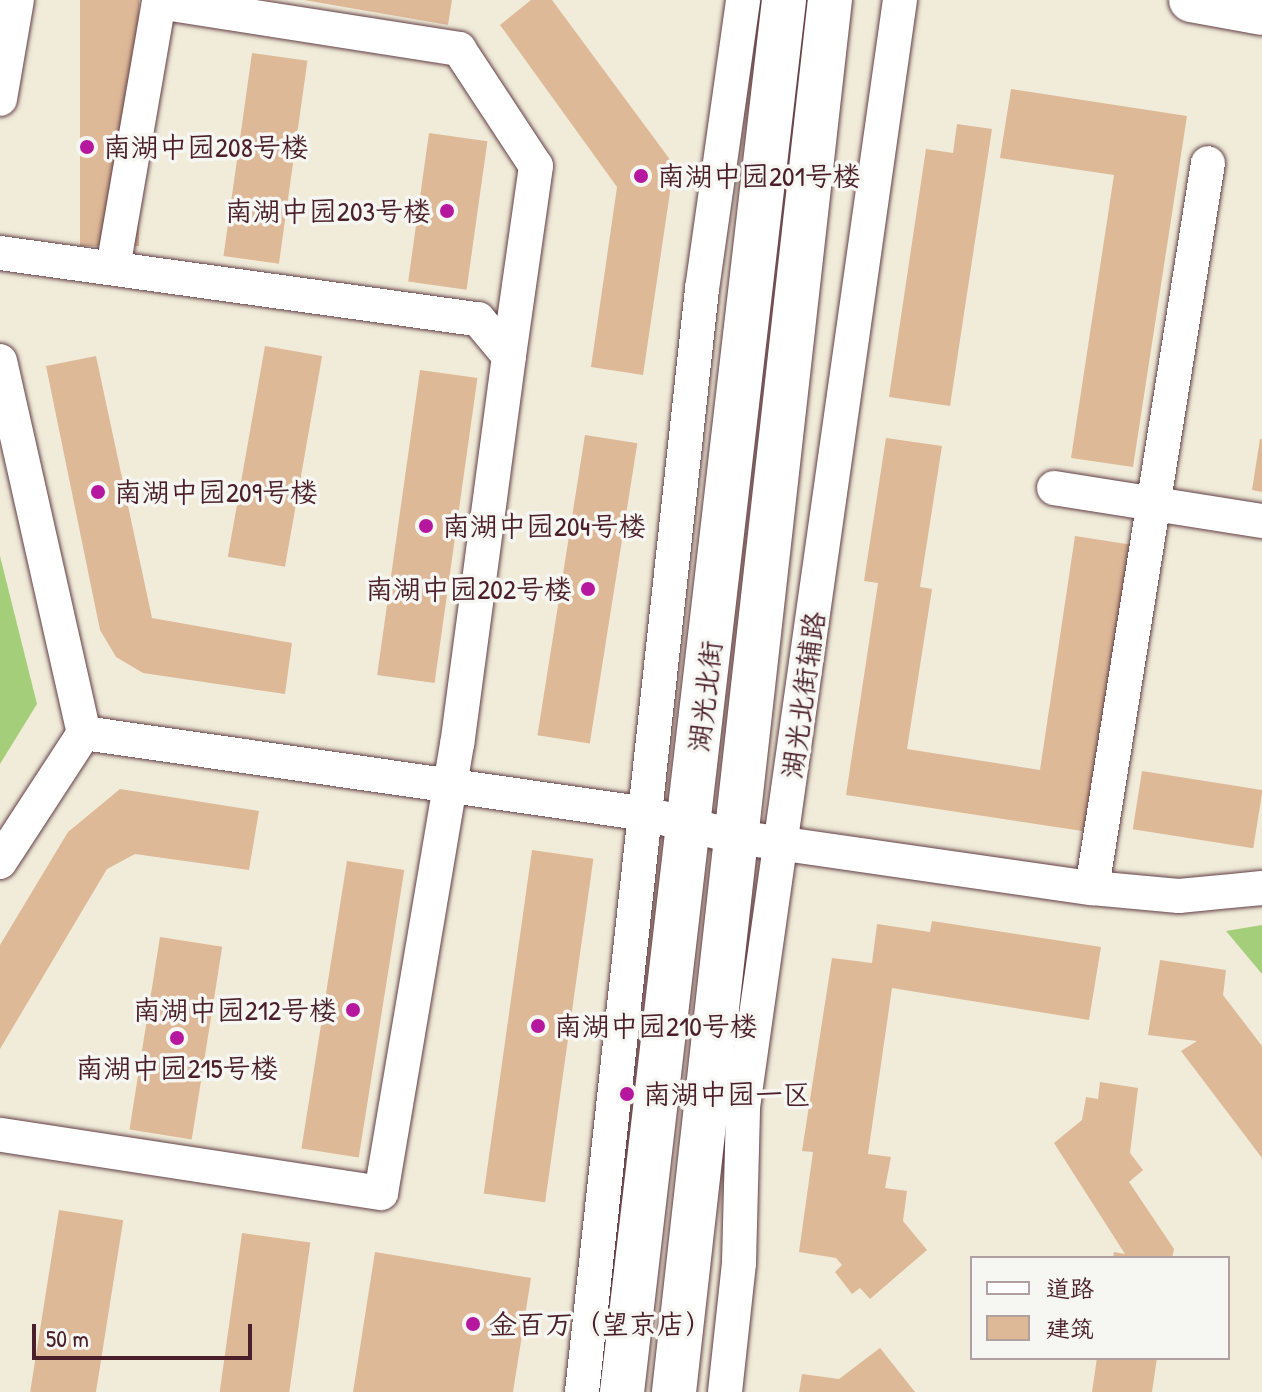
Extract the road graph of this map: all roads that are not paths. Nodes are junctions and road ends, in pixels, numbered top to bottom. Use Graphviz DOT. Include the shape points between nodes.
graph roads {
  1 [pos="17,0"];
  2 [pos="743,0"];
  3 [pos="784,0"];
  4 [pos="830,0"];
  5 [pos="900,0"];
  6 [pos="1191,0"];
  7 [pos="1262,13"];
  8 [pos="0,99"];
  9 [pos="1208,163"];
  10 [pos="0,253"];
  11 [pos="113,268"];
  12 [pos="509,356"];
  13 [pos="0,361"];
  14 [pos="1054,488"];
  15 [pos="1158,503"];
  16 [pos="1262,521"];
  17 [pos="84,733"];
  18 [pos="450,786"];
  19 [pos="647,814"];
  20 [pos="690,828"];
  21 [pos="736,837"];
  22 [pos="783,844"];
  23 [pos="0,862"];
  24 [pos="1092,888"];
  25 [pos="1262,888"];
  26 [pos="0,1135"];
  27 [pos="582,1392"];
  28 [pos="622,1392"];
  29 [pos="674,1392"];
  30 [pos="725,1392"];
  1 -- 8 [label="street"];
  2 -- 19 [label="street" via="702,289"];
  3 -- 20 [label="street, 湖光北街"];
  4 -- 21 [label="street, 湖光北街"];
  5 -- 22 [label="street, 湖光北街辅路"];
  6 -- 7 [label="street"];
  9 -- 15 [label="street"];
  10 -- 11 [label="street"];
  11 -- 12 [label="street" via="478,319"];
  11 -- 12 [label="street" via="159,2 459,49 536,166"];
  12 -- 18 [label="street"];
  13 -- 17 [label="street"];
  14 -- 15 [label="street"];
  15 -- 16 [label="street"];
  15 -- 24 [label="street"];
  17 -- 18 [label="street"];
  17 -- 23 [label="street"];
  18 -- 19 [label="street"];
  18 -- 26 [label="street" via="381,1193"];
  19 -- 20 [label="street"];
  19 -- 27 [label="street"];
  20 -- 21 [label="street"];
  20 -- 28 [label="street, 湖光北街"];
  21 -- 22 [label="street"];
  21 -- 29 [label="street, 湖光北街"];
  22 -- 24 [label="street"];
  22 -- 30 [label="street, 湖光北街辅路" via="743,1107 739,1263"];
  24 -- 25 [label="street" via="1179,896"];
}
